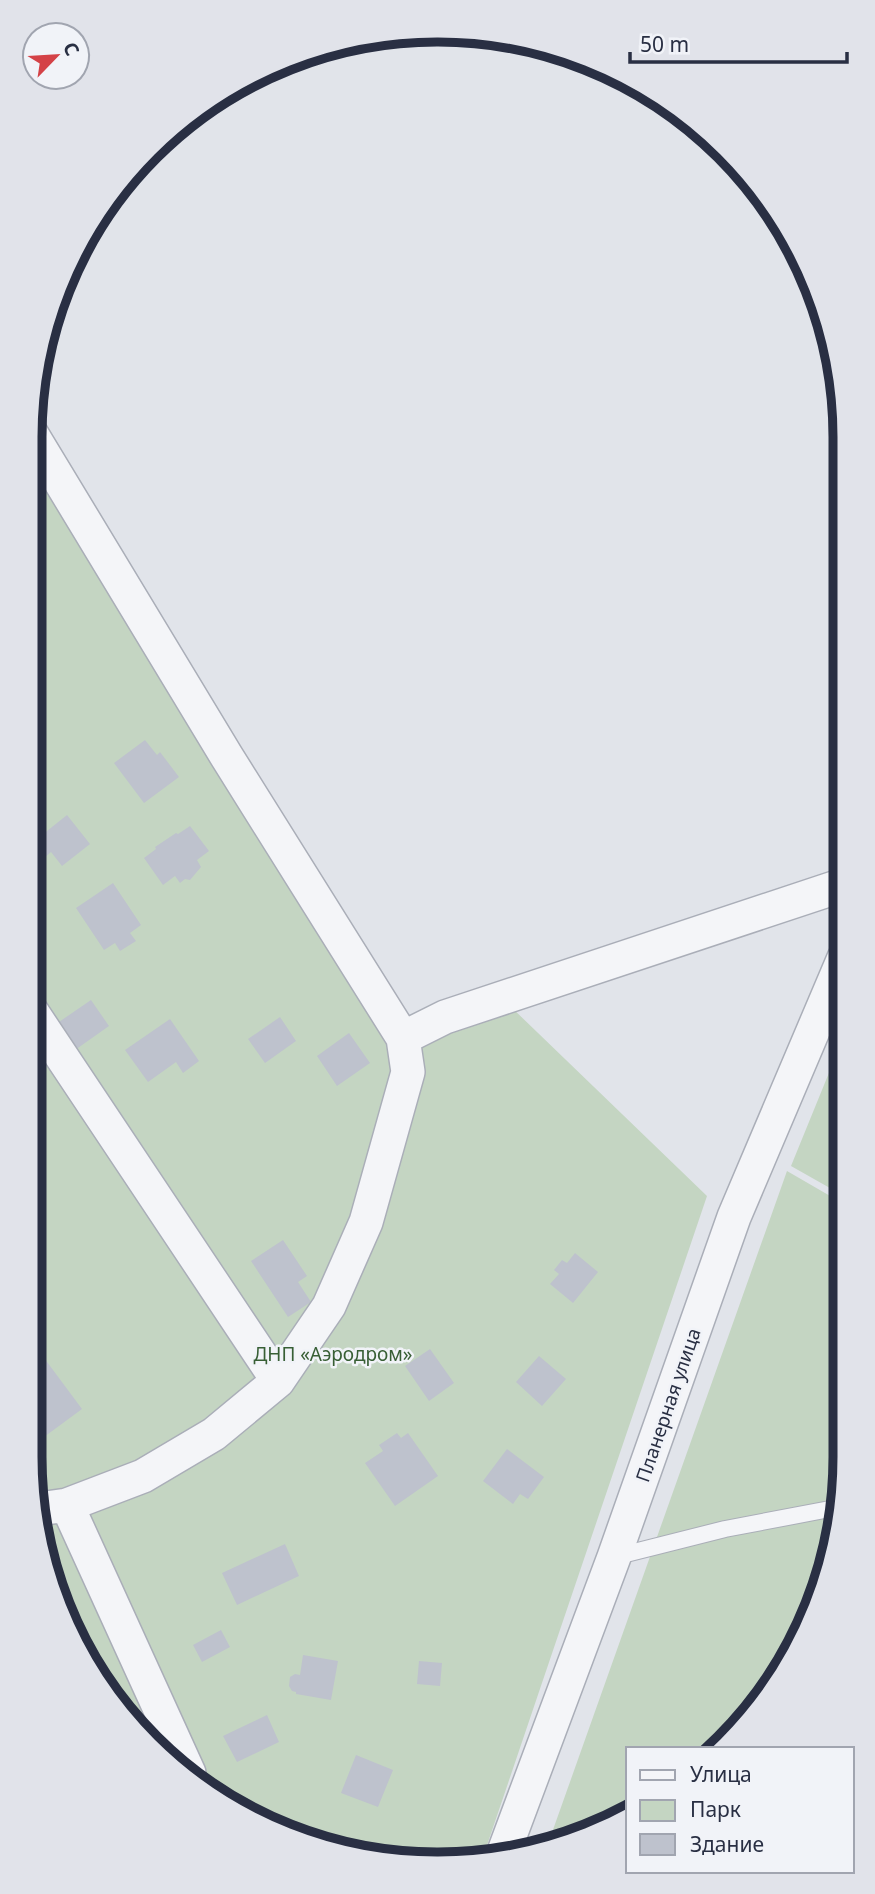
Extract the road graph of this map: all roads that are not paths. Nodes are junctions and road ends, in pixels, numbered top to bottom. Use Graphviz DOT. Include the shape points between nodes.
graph roads {
  1 [pos="42,451"];
  2 [pos="833,887"];
  3 [pos="833,984"];
  4 [pos="42,1027"];
  5 [pos="403,1038"];
  6 [pos="278,1381"];
  7 [pos="53,1507"];
  8 [pos="830,1509"];
  9 [pos="614,1557"];
  10 [pos="179,1756"];
  11 [pos="506,1846"];
  1 -- 5 [label="street"];
  2 -- 5 [label="street" via="445,1017"];
  3 -- 9 [label="street, Планерная улица" via="734,1217"];
  4 -- 6 [label="street"];
  5 -- 6 [label="street" via="408,1072 366,1222 329,1306"];
  6 -- 7 [label="street" via="214,1434 144,1476"];
  7 -- 10 [label="street"];
  8 -- 9 [label="lane"];
  9 -- 11 [label="street, Планерная улица"];
}
